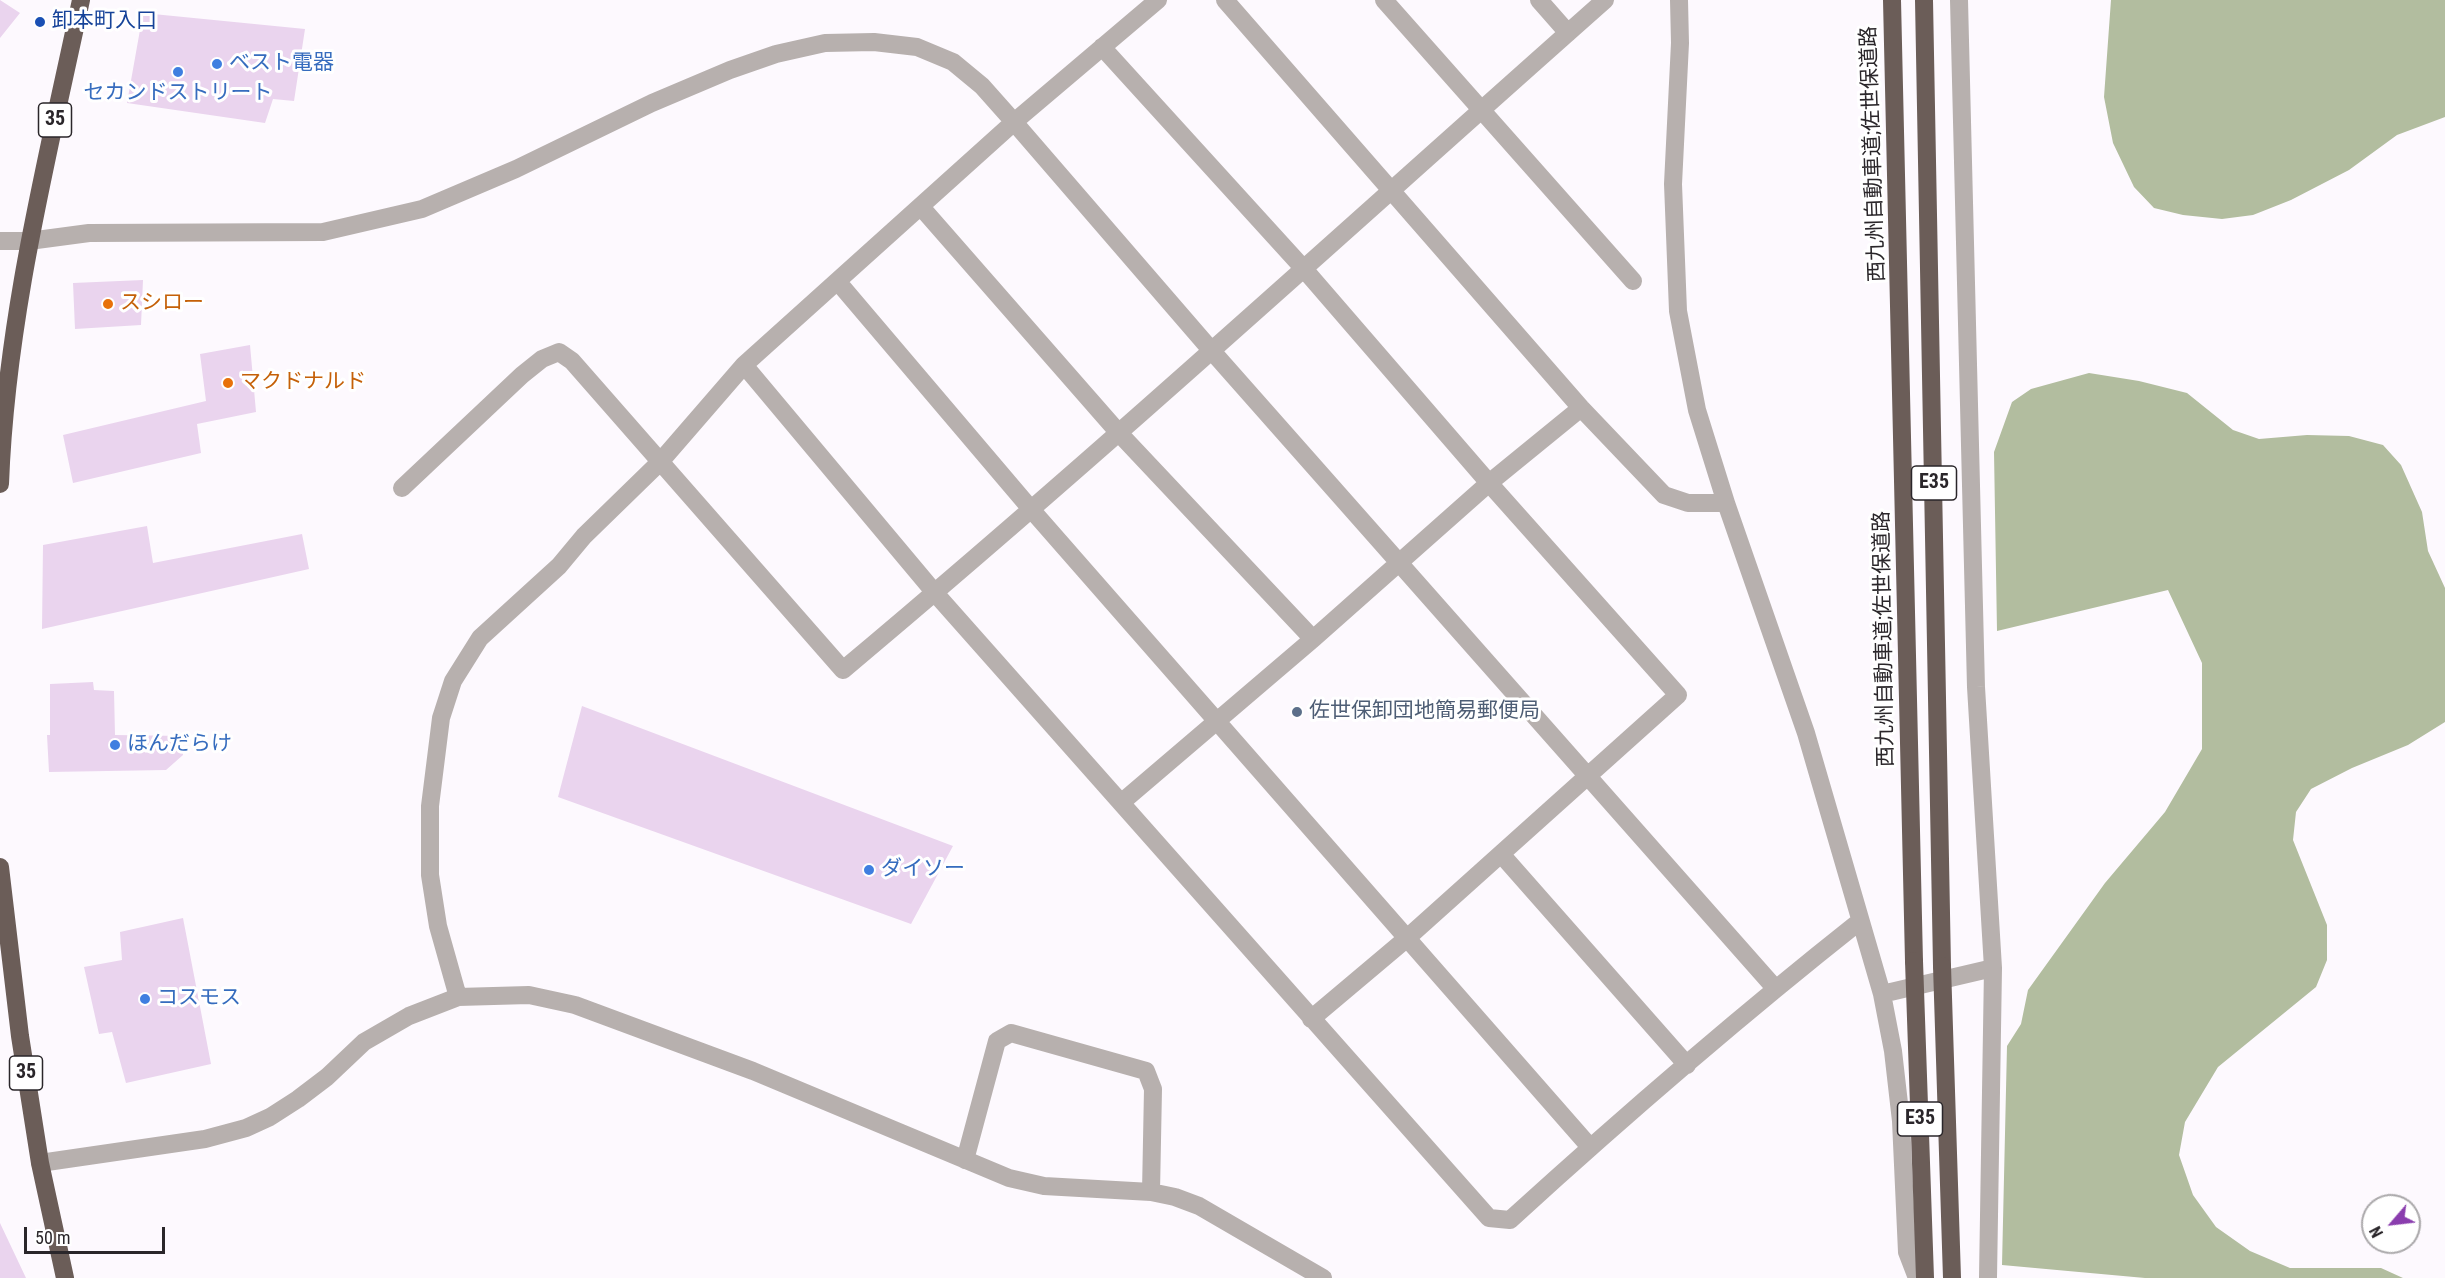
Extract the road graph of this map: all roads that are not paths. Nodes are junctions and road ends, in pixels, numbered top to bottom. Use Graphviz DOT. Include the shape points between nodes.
graph roads {
  1 [pos="81,0"];
  2 [pos="1158,0"];
  3 [pos="1225,0"];
  4 [pos="1384,0"];
  5 [pos="1539,0"];
  6 [pos="1605,0"];
  7 [pos="1679,0"];
  8 [pos="1892,0"];
  9 [pos="1924,0"];
  10 [pos="1959,0"];
  11 [pos="1568,33"];
  12 [pos="1102,47"];
  13 [pos="1482,110"];
  14 [pos="1014,122"];
  15 [pos="1392,189"];
  16 [pos="921,207"];
  17 [pos="0,241"];
  18 [pos="29,241"];
  19 [pos="1304,269"];
  20 [pos="1632,281"];
  21 [pos="838,282"];
  22 [pos="1211,350"];
  23 [pos="744,365"];
  24 [pos="1581,408"];
  25 [pos="1118,432"];
  26 [pos="660,462"];
  27 [pos="1489,483"];
  28 [pos="0,484"];
  29 [pos="402,488"];
  30 [pos="1726,503"];
  31 [pos="1030,508"];
  32 [pos="1400,562"];
  33 [pos="935,593"];
  34 [pos="1313,639"];
  35 [pos="1218,719"];
  36 [pos="1588,776"];
  37 [pos="1122,802"];
  38 [pos="1501,854"];
  39 [pos="0,867"];
  40 [pos="1860,921"];
  41 [pos="1406,939"];
  42 [pos="4,945"];
  43 [pos="1993,968"];
  44 [pos="1776,988"];
  45 [pos="1882,994"];
  46 [pos="458,998"];
  47 [pos="1311,1019"];
  48 [pos="1687,1065"];
  49 [pos="1590,1147"];
  50 [pos="964,1160"];
  51 [pos="40,1163"];
  52 [pos="1151,1192"];
  53 [pos="65,1278"];
  54 [pos="1323,1278"];
  55 [pos="1921,1278"];
  56 [pos="1952,1278"];
  57 [pos="1988,1278"];
  1 -- 18 [label="highway, 35"];
  2 -- 12 [label="street"];
  3 -- 15 [label="street"];
  4 -- 13 [label="street"];
  5 -- 11 [label="street"];
  6 -- 11 [label="street"];
  7 -- 30 [label="street" via="1673,184 1678,311 1697,410"];
  8 -- 55 [label="highway, 西九州自動車道;佐世保道路 / E35, bridge"];
  9 -- 56 [label="highway, E35, bridge" via="1942,966"];
  10 -- 43 [label="street" via="1976,675"];
  11 -- 13 [label="street"];
  12 -- 14 [label="street"];
  12 -- 19 [label="street"];
  13 -- 15 [label="street"];
  13 -- 20 [label="street"];
  14 -- 16 [label="street"];
  14 -- 18 [label="street" via="954,62 917,47 874,42 825,43 730,70 422,209 323,232 89,233"];
  14 -- 22 [label="street"];
  15 -- 19 [label="street"];
  15 -- 24 [label="street"];
  16 -- 21 [label="street"];
  16 -- 25 [label="street"];
  17 -- 18 [label="street"];
  18 -- 28 [label="highway, 35" via="2,419"];
  19 -- 22 [label="street"];
  19 -- 27 [label="street"];
  21 -- 23 [label="street"];
  21 -- 31 [label="street"];
  22 -- 25 [label="street"];
  22 -- 32 [label="street"];
  23 -- 26 [label="street"];
  23 -- 33 [label="street"];
  24 -- 27 [label="street"];
  24 -- 30 [label="street" via="1664,495 1688,503"];
  25 -- 31 [label="street"];
  25 -- 34 [label="street"];
  26 -- 29 [label="street" via="572,361 559,352 542,359 522,375"];
  26 -- 33 [label="street" via="843,670"];
  26 -- 46 [label="street" via="559,566 480,638 453,681 441,718 434,761 430,875 438,926"];
  27 -- 32 [label="street"];
  27 -- 36 [label="street" via="1678,695"];
  30 -- 40 [label="street" via="1806,733"];
  31 -- 33 [label="street"];
  31 -- 35 [label="street"];
  32 -- 34 [label="street"];
  32 -- 36 [label="street"];
  33 -- 37 [label="street"];
  34 -- 35 [label="street"];
  35 -- 37 [label="street"];
  35 -- 41 [label="street"];
  36 -- 38 [label="street"];
  36 -- 44 [label="street"];
  37 -- 47 [label="street"];
  38 -- 41 [label="street"];
  38 -- 48 [label="street"];
  39 -- 42 [label="highway, 35"];
  40 -- 44 [label="street"];
  40 -- 45 [label="street"];
  41 -- 47 [label="street"];
  41 -- 49 [label="street"];
  42 -- 51 [label="highway, 35"];
  43 -- 45 [label="street"];
  43 -- 57 [label="street"];
  44 -- 48 [label="street"];
  45 -- 55 [label="street" via="1900,1122 1906,1252"];
  46 -- 50 [label="street" via="529,995 575,1005 753,1071"];
  46 -- 51 [label="street" via="381,1030 298,1099 246,1128 205,1139"];
  47 -- 49 [label="street" via="1489,1218 1510,1220"];
  48 -- 49 [label="street"];
  50 -- 52 [label="street" via="1009,1178 1044,1186"];
  50 -- 52 [label="street" via="997,1041 1011,1033 1146,1071 1153,1089"];
  51 -- 53 [label="highway, 35"];
  52 -- 54 [label="street" via="1199,1206"];
}
